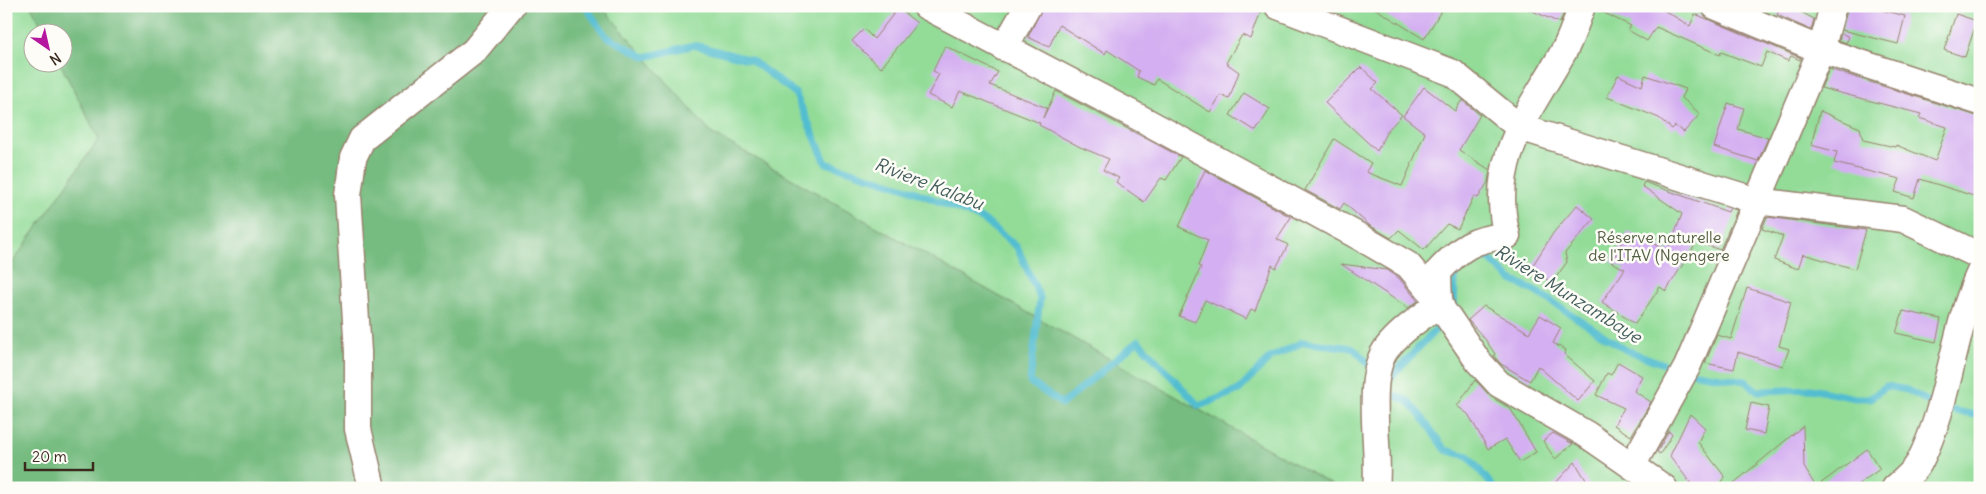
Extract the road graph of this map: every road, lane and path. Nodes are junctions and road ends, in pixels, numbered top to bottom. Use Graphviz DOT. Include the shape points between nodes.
graph roads {
  1 [pos="511,6"];
  2 [pos="926,6"];
  3 [pos="1028,6"];
  4 [pos="1278,6"];
  5 [pos="1582,6"];
  6 [pos="1714,6"];
  7 [pos="1833,6"];
  8 [pos="1004,48"];
  9 [pos="1821,50"];
  10 [pos="1980,102"];
  11 [pos="1519,127"];
  12 [pos="1757,201"];
  13 [pos="1980,256"];
  14 [pos="1977,285"];
  15 [pos="1446,314"];
  16 [pos="1632,466"];
  17 [pos="372,488"];
  18 [pos="1376,488"];
  19 [pos="1664,488"];
  20 [pos="1895,488"];
  1 -- 17 [label="street" via="474,51 362,139 353,158 348,194 358,352 358,429"];
  2 -- 8 [label="street"];
  3 -- 8 [label="street"];
  4 -- 11 [label="street" via="1453,73"];
  5 -- 11 [label="street" via="1566,46"];
  6 -- 9 [label="street"];
  7 -- 9 [label="street"];
  8 -- 15 [label="street" via="1165,131 1408,265"];
  9 -- 10 [label="street"];
  9 -- 12 [label="street"];
  11 -- 12 [label="street"];
  11 -- 15 [label="street" via="1506,160 1502,190 1502,218 1507,236 1484,238 1456,252 1438,272"];
  12 -- 13 [label="street" via="1903,219"];
  12 -- 16 [label="street" via="1682,375"];
  14 -- 20 [label="street" via="1927,443 1918,464"];
  15 -- 16 [label="street" via="1478,361 1499,384 1586,434"];
  15 -- 18 [label="street" via="1400,335 1386,349 1377,372"];
  16 -- 19 [label="street"];
}
